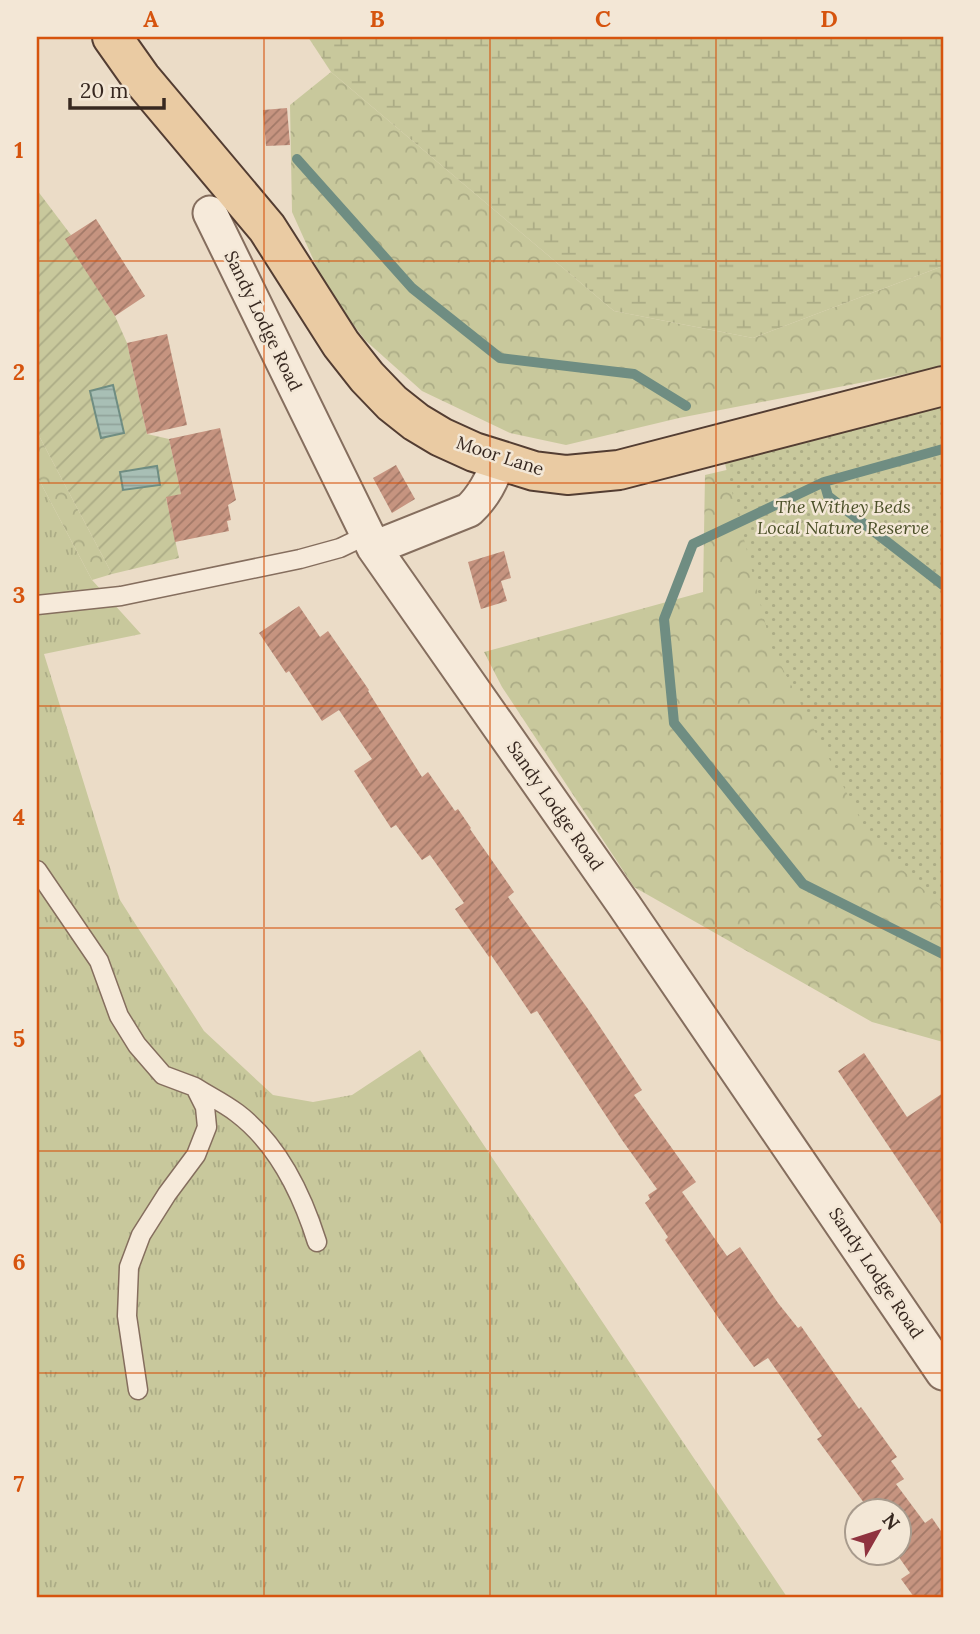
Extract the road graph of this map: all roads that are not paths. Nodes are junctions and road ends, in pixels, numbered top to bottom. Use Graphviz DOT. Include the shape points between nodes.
graph roads {
  1 [pos="112,37"];
  2 [pos="210,213"];
  3 [pos="943,386"];
  4 [pos="499,460"];
  5 [pos="370,541"];
  6 [pos="37,605"];
  7 [pos="37,870"];
  8 [pos="195,1087"];
  9 [pos="317,1242"];
  10 [pos="943,1373"];
  11 [pos="138,1390"];
  1 -- 4 [label="main road, Moor Lane" via="267,228 367,377 416,422"];
  2 -- 5 [label="street, Sandy Lodge Road"];
  3 -- 4 [label="main road, Moor Lane" via="619,470 567,475"];
  4 -- 5 [label="street" via="480,501 468,510"];
  5 -- 6 [label="lane" via="121,596"];
  5 -- 10 [label="street, Sandy Lodge Road"];
  7 -- 8 [label="lane" via="99,961 119,1016 137,1045 163,1075"];
  8 -- 9 [label="lane" via="238,1114 270,1146 309,1215"];
  8 -- 11 [label="lane" via="205,1107 207,1127 196,1154 141,1235 129,1267 127,1316"];
}
